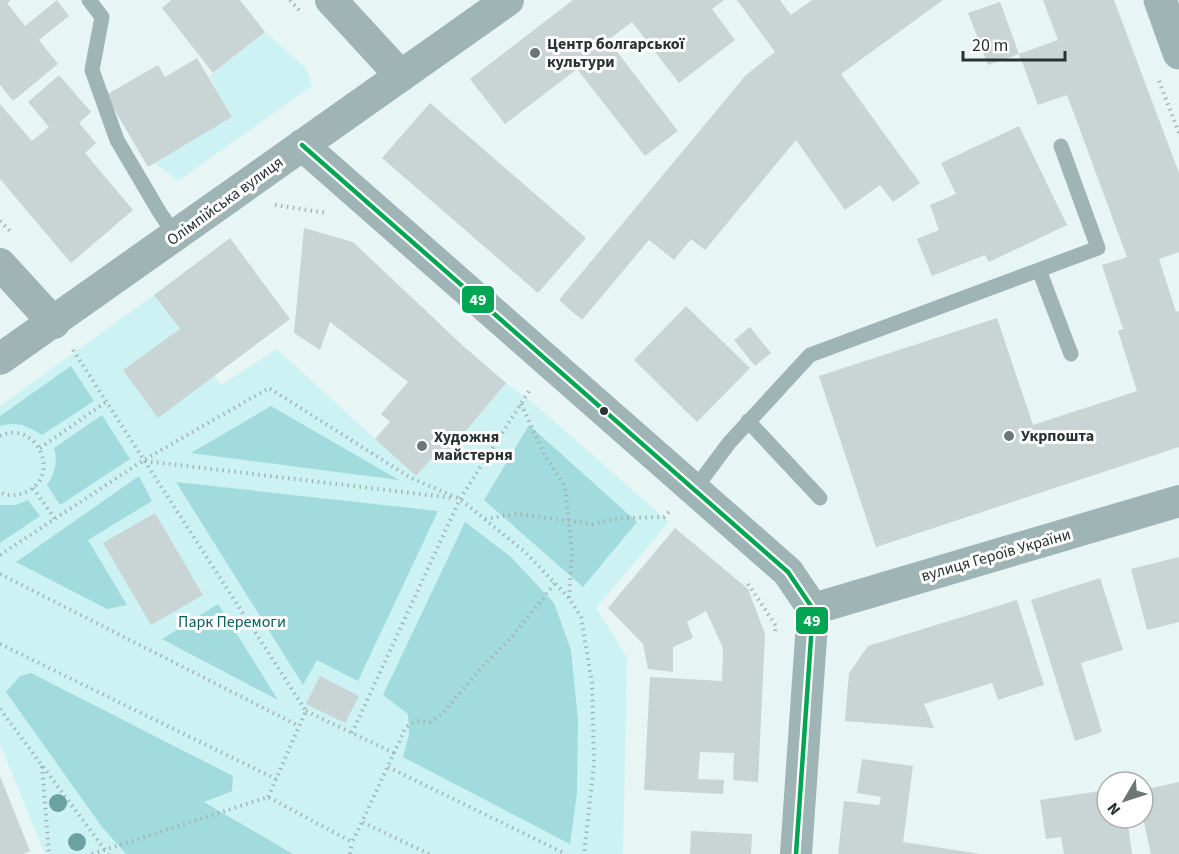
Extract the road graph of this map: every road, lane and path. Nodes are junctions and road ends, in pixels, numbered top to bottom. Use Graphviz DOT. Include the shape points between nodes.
graph roads {
  1 [pos="89,0"];
  2 [pos="331,0"];
  3 [pos="508,0"];
  4 [pos="1160,0"];
  5 [pos="1179,53"];
  6 [pos="401,76"];
  7 [pos="303,145"];
  8 [pos="1061,146"];
  9 [pos="274,204"];
  10 [pos="329,214"];
  11 [pos="176,236"];
  12 [pos="0,264"];
  13 [pos="1039,270"];
  14 [pos="62,335"];
  15 [pos="1071,354"];
  16 [pos="0,360"];
  17 [pos="534,384"];
  18 [pos="106,402"];
  19 [pos="521,404"];
  20 [pos="748,421"];
  21 [pos="0,436"];
  22 [pos="40,448"];
  23 [pos="144,460"];
  24 [pos="33,488"];
  25 [pos="0,492"];
  26 [pos="820,498"];
  27 [pos="460,499"];
  28 [pos="683,500"];
  29 [pos="1179,501"];
  30 [pos="55,519"];
  31 [pos="485,519"];
  32 [pos="569,521"];
  33 [pos="0,555"];
  34 [pos="0,574"];
  35 [pos="743,575"];
  36 [pos="555,583"];
  37 [pos="569,598"];
  38 [pos="813,609"];
  39 [pos="775,637"];
  40 [pos="0,644"];
  41 [pos="0,709"];
  42 [pos="306,711"];
  43 [pos="299,726"];
  44 [pos="352,733"];
  45 [pos="394,753"];
  46 [pos="42,765"];
  47 [pos="388,767"];
  48 [pos="276,779"];
  49 [pos="268,797"];
  50 [pos="362,822"];
  51 [pos="352,842"];
  52 [pos="107,852"];
  53 [pos="49,854"];
  54 [pos="92,854"];
  55 [pos="350,854"];
  56 [pos="429,854"];
  57 [pos="566,854"];
  58 [pos="584,854"];
  59 [pos="796,854"];
  1 -- 11 [label="lane" via="102,17 92,70 117,140"];
  2 -- 6 [label="street"];
  3 -- 6 [label="street, Олімпійська вулиця"];
  4 -- 5 [label="street"];
  6 -- 7 [label="street, Олімпійська вулиця"];
  7 -- 11 [label="street, Олімпійська вулиця"];
  7 -- 28 [label="street"];
  8 -- 13 [label="lane" via="1098,248"];
  9 -- 10 [label="path"];
  11 -- 14 [label="street, Олімпійська вулиця"];
  12 -- 14 [label="street"];
  13 -- 15 [label="lane"];
  13 -- 20 [label="lane" via="810,355"];
  14 -- 16 [label="street, Олімпійська вулиця"];
  14 -- 18 [label="path"];
  17 -- 19 [label="path"];
  18 -- 22 [label="path"];
  18 -- 23 [label="path"];
  19 -- 27 [label="path"];
  19 -- 32 [label="path" via="545,456 566,487"];
  20 -- 26 [label="lane"];
  20 -- 28 [label="lane"];
  21 -- 22 [label="path" via="25,435"];
  22 -- 24 [label="path" via="45,465"];
  23 -- 27 [label="path"];
  23 -- 27 [label="path" via="269,388 411,478"];
  23 -- 30 [label="path"];
  23 -- 42 [label="path"];
  24 -- 25 [label="path" via="15,496"];
  24 -- 30 [label="path"];
  27 -- 31 [label="path"];
  27 -- 44 [label="path"];
  28 -- 32 [label="path" via="664,517 621,518 592,524"];
  28 -- 38 [label="street" via="788,572"];
  29 -- 38 [label="street, вулиця Героїв України"];
  30 -- 33 [label="path"];
  31 -- 32 [label="path" via="518,514"];
  31 -- 36 [label="path"];
  32 -- 37 [label="path"];
  34 -- 43 [label="path"];
  35 -- 39 [label="path" via="776,626"];
  36 -- 37 [label="path"];
  36 -- 45 [label="path" via="442,714 430,722 416,721 406,727"];
  37 -- 58 [label="path" via="581,617 592,683 594,764"];
  38 -- 59 [label="street"];
  40 -- 48 [label="path"];
  41 -- 46 [label="path"];
  42 -- 43 [label="path"];
  42 -- 44 [label="path"];
  43 -- 48 [label="path"];
  44 -- 45 [label="path"];
  45 -- 47 [label="path"];
  46 -- 52 [label="path"];
  46 -- 53 [label="path"];
  47 -- 50 [label="path"];
  47 -- 57 [label="path"];
  48 -- 49 [label="path"];
  49 -- 51 [label="path"];
  49 -- 52 [label="path"];
  50 -- 51 [label="path"];
  50 -- 56 [label="path"];
  51 -- 55 [label="path"];
  52 -- 54 [label="path"];
}
